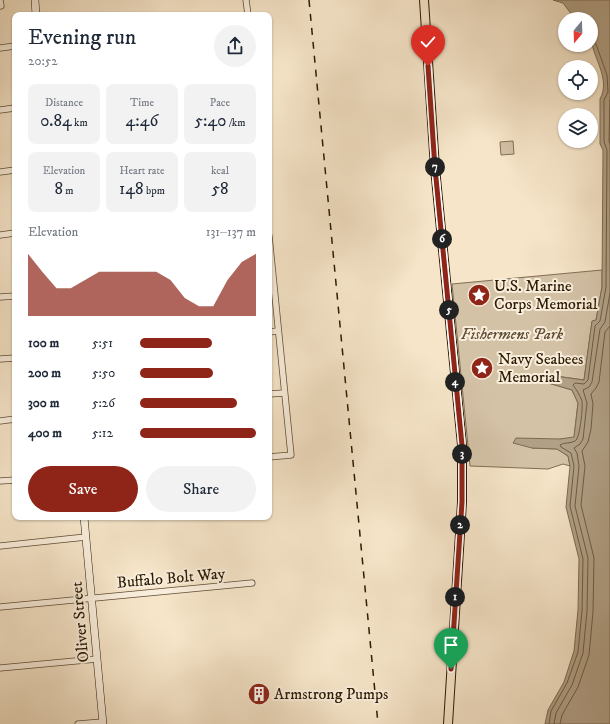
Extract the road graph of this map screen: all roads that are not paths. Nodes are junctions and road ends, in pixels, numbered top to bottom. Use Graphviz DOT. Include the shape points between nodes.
graph roads {
  1 [pos="35,0"];
  2 [pos="246,0"];
  3 [pos="424,0"];
  4 [pos="36,12"];
  5 [pos="248,12"];
  6 [pos="12,46"];
  7 [pos="0,48"];
  8 [pos="12,108"];
  9 [pos="0,110"];
  10 [pos="12,170"];
  11 [pos="0,172"];
  12 [pos="12,233"];
  13 [pos="0,235"];
  14 [pos="272,280"];
  15 [pos="12,296"];
  16 [pos="0,297"];
  17 [pos="278,331"];
  18 [pos="272,332"];
  19 [pos="12,358"];
  20 [pos="0,359"];
  21 [pos="284,392"];
  22 [pos="272,394"];
  23 [pos="12,419"];
  24 [pos="0,420"];
  25 [pos="272,457"];
  26 [pos="12,480"];
  27 [pos="0,481"];
  28 [pos="84,520"];
  29 [pos="86,537"];
  30 [pos="0,546"];
  31 [pos="252,583"];
  32 [pos="92,598"];
  33 [pos="0,607"];
  34 [pos="97,659"];
  35 [pos="0,668"];
  36 [pos="103,723"];
  37 [pos="78,724"];
  38 [pos="448,724"];
  1 -- 4 [label="main road"];
  2 -- 5 [label="street"];
  3 -- 38 [label="main road" via="435,168 462,452 462,502"];
  6 -- 7 [label="street"];
  8 -- 9 [label="street"];
  10 -- 11 [label="street"];
  12 -- 13 [label="street"];
  14 -- 17 [label="street"];
  15 -- 16 [label="street"];
  17 -- 18 [label="street"];
  17 -- 21 [label="street"];
  19 -- 20 [label="street"];
  21 -- 22 [label="street"];
  21 -- 25 [label="street" via="291,455"];
  23 -- 24 [label="street"];
  26 -- 27 [label="street"];
  28 -- 29 [label="main road, Oliver Street"];
  29 -- 30 [label="street"];
  29 -- 32 [label="main road, Oliver Street"];
  31 -- 32 [label="street, Buffalo Bolt Way"];
  32 -- 33 [label="street, Buffalo Bolt Way"];
  32 -- 34 [label="main road, Oliver Street"];
  34 -- 35 [label="street"];
  34 -- 36 [label="main road, Oliver Street"];
  36 -- 37 [label="street"];
}
